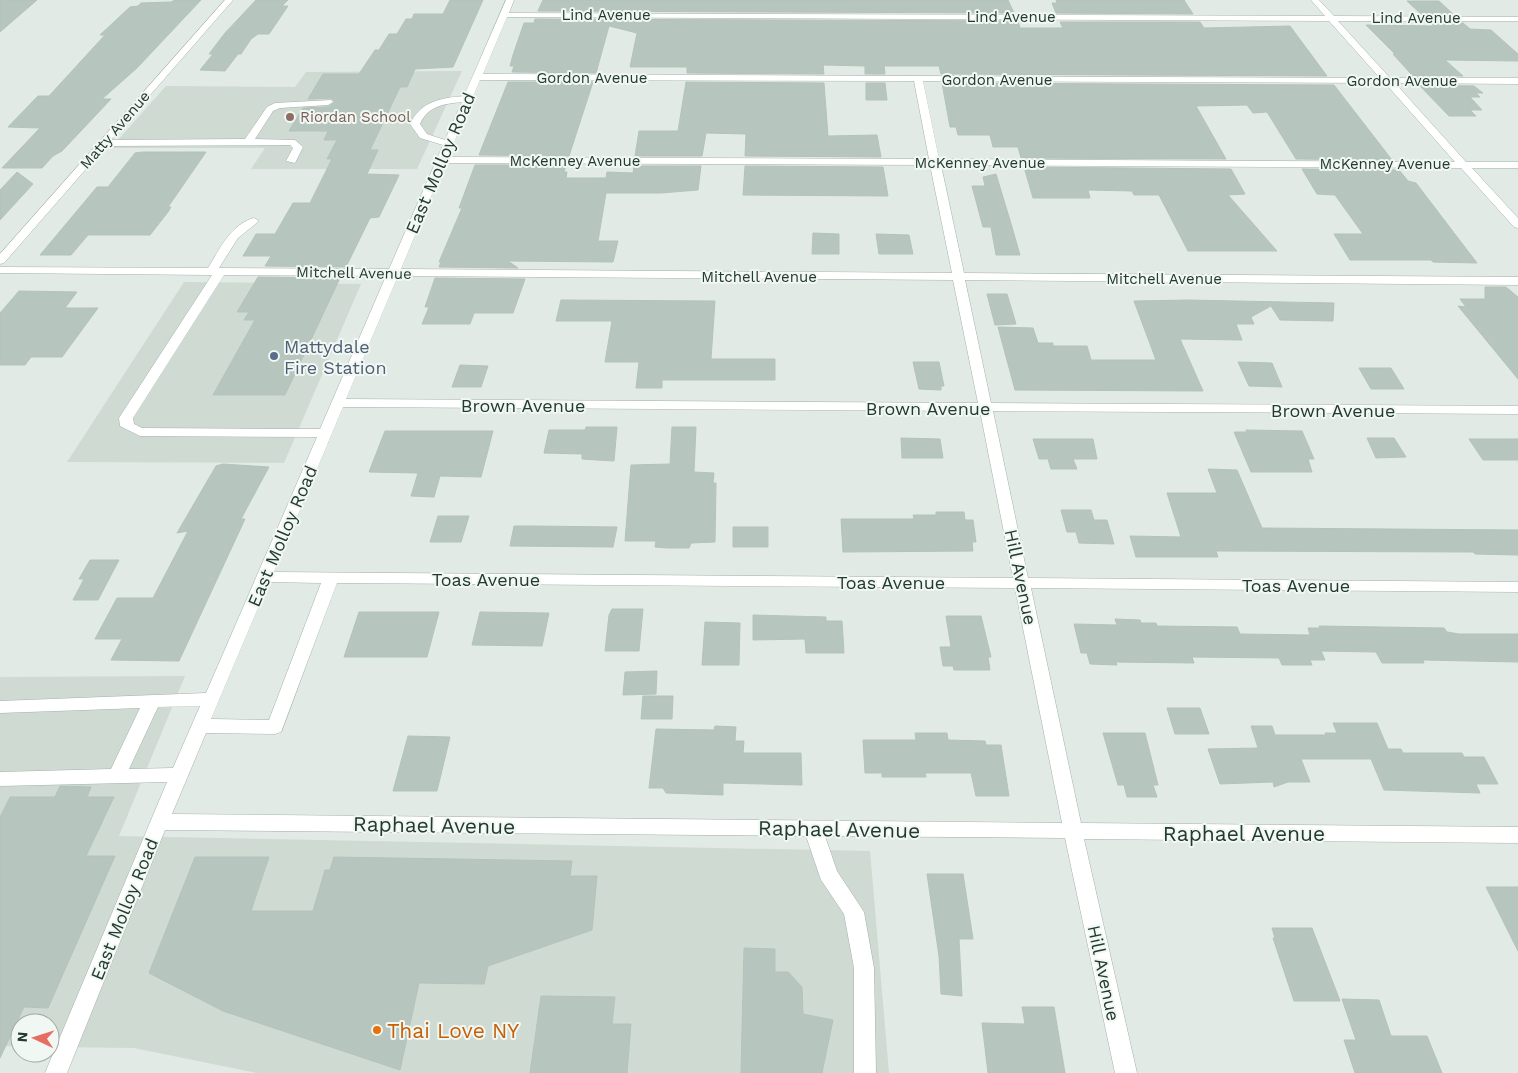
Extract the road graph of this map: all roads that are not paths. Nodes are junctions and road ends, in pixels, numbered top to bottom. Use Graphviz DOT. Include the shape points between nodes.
graph roads {
  1 [pos="229,0"];
  2 [pos="510,0"];
  3 [pos="1315,0"];
  4 [pos="503,15"];
  5 [pos="1332,18"];
  6 [pos="1518,18"];
  7 [pos="476,77"];
  8 [pos="918,80"];
  9 [pos="1389,81"];
  10 [pos="1518,82"];
  11 [pos="467,99"];
  12 [pos="328,102"];
  13 [pos="104,142"];
  14 [pos="248,142"];
  15 [pos="449,144"];
  16 [pos="442,160"];
  17 [pos="291,161"];
  18 [pos="936,162"];
  19 [pos="1464,165"];
  20 [pos="1518,165"];
  21 [pos="254,221"];
  22 [pos="1518,225"];
  23 [pos="0,261"];
  24 [pos="0,270"];
  25 [pos="215,272"];
  26 [pos="393,274"];
  27 [pos="959,278"];
  28 [pos="1518,281"];
  29 [pos="338,403"];
  30 [pos="986,408"];
  31 [pos="1518,410"];
  32 [pos="326,433"];
  33 [pos="265,577"];
  34 [pos="331,577"];
  35 [pos="1022,583"];
  36 [pos="1518,586"];
  37 [pos="212,699"];
  38 [pos="152,701"];
  39 [pos="0,707"];
  40 [pos="201,726"];
  41 [pos="117,776"];
  42 [pos="179,776"];
  43 [pos="0,778"];
  44 [pos="159,822"];
  45 [pos="813,829"];
  46 [pos="1073,832"];
  47 [pos="1518,835"];
  48 [pos="56,1073"];
  49 [pos="865,1073"];
  50 [pos="1126,1073"];
  1 -- 13 [label="street, Matty Avenue"];
  2 -- 4 [label="street, East Molloy Road"];
  3 -- 5 [label="street"];
  4 -- 5 [label="street, Lind Avenue"];
  4 -- 7 [label="street, East Molloy Road"];
  5 -- 6 [label="street, Lind Avenue"];
  5 -- 9 [label="street"];
  7 -- 8 [label="street, Gordon Avenue"];
  7 -- 11 [label="street, East Molloy Road"];
  8 -- 9 [label="street, Gordon Avenue"];
  8 -- 18 [label="street, Hill Avenue"];
  9 -- 10 [label="street, Gordon Avenue"];
  9 -- 19 [label="street"];
  11 -- 15 [label="street, East Molloy Road"];
  11 -- 15 [label="street" via="429,105 419,113 415,124 424,136"];
  12 -- 14 [label="street" via="278,105 270,109"];
  13 -- 14 [label="street"];
  13 -- 23 [label="street, Matty Avenue"];
  14 -- 17 [label="street" via="292,142 298,147"];
  15 -- 16 [label="street, East Molloy Road"];
  16 -- 18 [label="street, McKenney Avenue"];
  16 -- 26 [label="street, East Molloy Road"];
  18 -- 19 [label="street, McKenney Avenue"];
  18 -- 27 [label="street, Hill Avenue"];
  19 -- 20 [label="street, McKenney Avenue"];
  19 -- 22 [label="street"];
  21 -- 25 [label="street" via="236,233"];
  24 -- 25 [label="street, Mitchell Avenue"];
  25 -- 26 [label="street, Mitchell Avenue"];
  25 -- 32 [label="street" via="126,418 127,426 140,432"];
  26 -- 27 [label="street, Mitchell Avenue"];
  26 -- 29 [label="street, East Molloy Road"];
  27 -- 28 [label="street, Mitchell Avenue"];
  27 -- 30 [label="street, Hill Avenue"];
  29 -- 30 [label="street, Brown Avenue"];
  29 -- 32 [label="street, East Molloy Road"];
  30 -- 31 [label="street, Brown Avenue"];
  30 -- 35 [label="street, Hill Avenue"];
  32 -- 33 [label="street, East Molloy Road"];
  33 -- 34 [label="street, Toas Avenue"];
  33 -- 37 [label="street, East Molloy Road"];
  34 -- 35 [label="street, Toas Avenue"];
  34 -- 40 [label="street" via="275,727"];
  35 -- 36 [label="street, Toas Avenue"];
  35 -- 46 [label="street, Hill Avenue"];
  37 -- 38 [label="street"];
  37 -- 40 [label="street, East Molloy Road"];
  38 -- 39 [label="street"];
  38 -- 41 [label="street"];
  40 -- 42 [label="street, East Molloy Road"];
  41 -- 42 [label="street"];
  41 -- 43 [label="street"];
  42 -- 44 [label="street, East Molloy Road"];
  44 -- 45 [label="street, Raphael Avenue"];
  44 -- 48 [label="street, East Molloy Road"];
  45 -- 46 [label="street, Raphael Avenue"];
  45 -- 49 [label="street" via="828,874 854,912 864,968"];
  46 -- 47 [label="street, Raphael Avenue"];
  46 -- 50 [label="street, Hill Avenue"];
}
